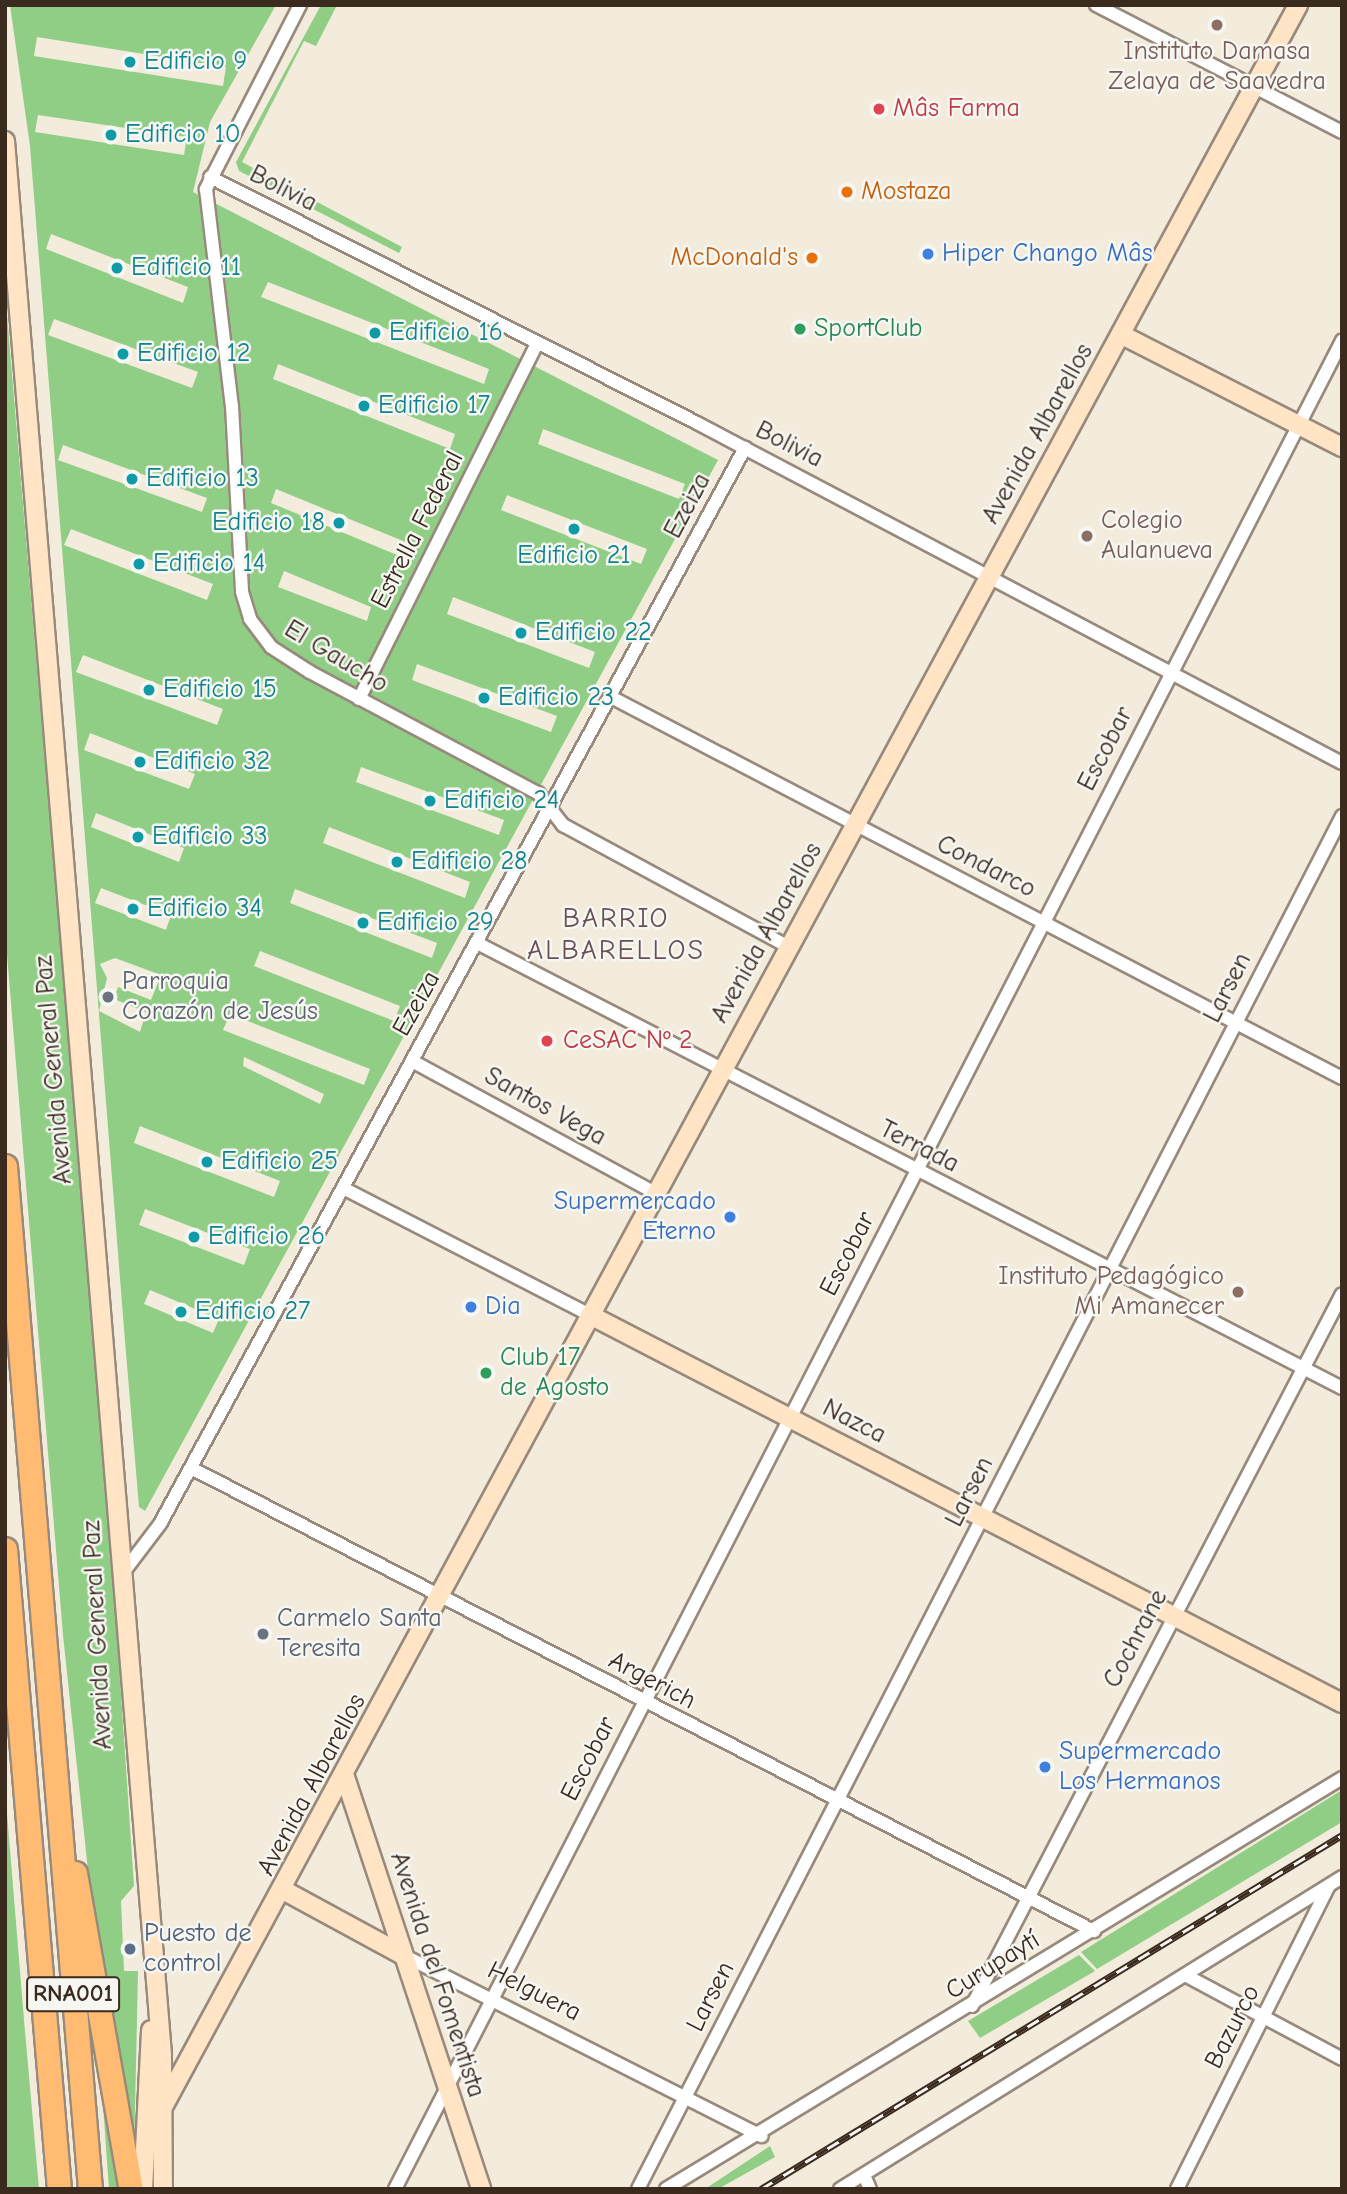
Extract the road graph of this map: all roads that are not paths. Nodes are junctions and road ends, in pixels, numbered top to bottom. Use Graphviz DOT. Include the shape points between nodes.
graph roads {
  1 [pos="300,5"];
  2 [pos="1096,5"];
  3 [pos="1298,5"];
  4 [pos="1255,88"];
  5 [pos="1342,132"];
  6 [pos="5,141"];
  7 [pos="210,177"];
  8 [pos="1124,336"];
  9 [pos="1342,341"];
  10 [pos="537,344"];
  11 [pos="1298,424"];
  12 [pos="1342,447"];
  13 [pos="745,449"];
  14 [pos="989,575"];
  15 [pos="1170,674"];
  16 [pos="611,697"];
  17 [pos="359,699"];
  18 [pos="1342,762"];
  19 [pos="551,807"];
  20 [pos="1342,816"];
  21 [pos="855,827"];
  22 [pos="1044,921"];
  23 [pos="477,943"];
  24 [pos="789,947"];
  25 [pos="1235,1024"];
  26 [pos="412,1061"];
  27 [pos="723,1069"];
  28 [pos="1342,1078"];
  29 [pos="5,1166"];
  30 [pos="915,1171"];
  31 [pos="343,1188"];
  32 [pos="655,1193"];
  33 [pos="1110,1269"];
  34 [pos="1342,1294"];
  35 [pos="590,1315"];
  36 [pos="1303,1368"];
  37 [pos="1342,1388"];
  38 [pos="789,1418"];
  39 [pos="191,1468"];
  40 [pos="983,1516"];
  41 [pos="5,1549"];
  42 [pos="120,1576"];
  43 [pos="441,1597"];
  44 [pos="1174,1616"];
  45 [pos="644,1702"];
  46 [pos="1342,1703"];
  47 [pos="345,1777"];
  48 [pos="1342,1778"];
  49 [pos="57,1798"];
  50 [pos="836,1803"];
  51 [pos="1342,1877"];
  52 [pos="1330,1885"];
  53 [pos="285,1891"];
  54 [pos="1027,1899"];
  55 [pos="1094,1931"];
  56 [pos="401,1954"];
  57 [pos="1185,1975"];
  58 [pos="153,1995"];
  59 [pos="492,2000"];
  60 [pos="972,2006"];
  61 [pos="1263,2018"];
  62 [pos="1342,2059"];
  63 [pos="447,2087"];
  64 [pos="684,2098"];
  65 [pos="163,2107"];
  66 [pos="762,2136"];
  67 [pos="864,2175"];
  68 [pos="59,2189"];
  69 [pos="90,2189"];
  70 [pos="131,2189"];
  71 [pos="143,2189"];
  72 [pos="163,2189"];
  73 [pos="173,2189"];
  74 [pos="395,2189"];
  75 [pos="481,2189"];
  76 [pos="638,2189"];
  77 [pos="666,2189"];
  78 [pos="840,2189"];
  79 [pos="870,2189"];
  80 [pos="1177,2189"];
  1 -- 7 [label="street"];
  2 -- 4 [label="street"];
  3 -- 4 [label="street, Avenida Albarellos"];
  4 -- 5 [label="street"];
  4 -- 8 [label="street, Avenida Albarellos"];
  6 -- 42 [label="street, Avenida General Paz"];
  7 -- 10 [label="street, Bolivia"];
  7 -- 17 [label="street, El Gaucho" via="207,209 232,406 244,603 271,647"];
  8 -- 11 [label="street"];
  8 -- 14 [label="street, Avenida Albarellos"];
  9 -- 11 [label="street, Escobar"];
  10 -- 13 [label="street, Bolivia"];
  10 -- 17 [label="street, Estrella Federal"];
  11 -- 12 [label="street"];
  11 -- 15 [label="street, Escobar"];
  13 -- 14 [label="street, Bolivia"];
  13 -- 16 [label="street, Ezeiza"];
  14 -- 15 [label="street, Bolivia"];
  14 -- 21 [label="street, Avenida Albarellos"];
  15 -- 18 [label="street, Bolivia"];
  15 -- 22 [label="street, Escobar"];
  16 -- 19 [label="street, Ezeiza"];
  16 -- 21 [label="street, Condarco"];
  17 -- 19 [label="street, El Gaucho" via="538,793"];
  19 -- 23 [label="street, Ezeiza"];
  19 -- 24 [label="street, El Gaucho" via="563,825"];
  20 -- 25 [label="street, Larsen"];
  21 -- 22 [label="street, Condarco"];
  21 -- 24 [label="street, Avenida Albarellos"];
  22 -- 25 [label="street, Condarco"];
  22 -- 30 [label="street, Escobar"];
  23 -- 26 [label="street, Ezeiza"];
  23 -- 27 [label="street, Terrada"];
  24 -- 27 [label="street, Avenida Albarellos"];
  25 -- 28 [label="street, Condarco"];
  25 -- 33 [label="street, Larsen"];
  26 -- 31 [label="street, Ezeiza"];
  26 -- 32 [label="street, Santos Vega"];
  27 -- 30 [label="street, Terrada"];
  27 -- 32 [label="street, Avenida Albarellos"];
  29 -- 49 [label="highway, Avenida General Paz / RNA001"];
  30 -- 33 [label="street, Terrada"];
  30 -- 38 [label="street, Escobar"];
  31 -- 35 [label="street, Nazca"];
  31 -- 39 [label="street, Ezeiza"];
  32 -- 35 [label="street, Avenida Albarellos"];
  33 -- 36 [label="street, Terrada"];
  33 -- 40 [label="street, Larsen"];
  34 -- 36 [label="street, Cochrane"];
  35 -- 38 [label="street, Nazca"];
  35 -- 43 [label="street, Avenida Albarellos"];
  36 -- 37 [label="street, Terrada"];
  36 -- 44 [label="street, Cochrane"];
  38 -- 40 [label="street, Nazca"];
  38 -- 45 [label="street, Escobar"];
  39 -- 42 [label="street, Ezeiza" via="157,1530"];
  39 -- 43 [label="street, Argerich"];
  40 -- 44 [label="street, Nazca"];
  40 -- 50 [label="street, Larsen"];
  41 -- 68 [label="highway, RNA001"];
  42 -- 58 [label="street, Avenida General Paz"];
  43 -- 45 [label="street, Argerich"];
  43 -- 47 [label="street, Avenida Albarellos"];
  44 -- 46 [label="street, Nazca"];
  44 -- 54 [label="street, Cochrane"];
  45 -- 50 [label="street, Argerich"];
  45 -- 59 [label="street, Escobar"];
  47 -- 53 [label="street, Avenida Albarellos"];
  47 -- 56 [label="street, Avenida del Fomentista"];
  48 -- 55 [label="street, Curupaytí"];
  49 -- 69 [label="highway, Avenida General Paz / RNA001"];
  49 -- 70 [label="highway" via="86,1918"];
  50 -- 54 [label="street, Argerich"];
  50 -- 64 [label="street, Larsen"];
  51 -- 52 [label="street"];
  52 -- 57 [label="street"];
  52 -- 61 [label="street, Bazurco"];
  53 -- 56 [label="street, Helguera"];
  53 -- 65 [label="street, Avenida Albarellos"];
  54 -- 55 [label="street, Argerich"];
  54 -- 60 [label="street, Cochrane"];
  55 -- 60 [label="street, Curupaytí"];
  56 -- 59 [label="street, Helguera"];
  56 -- 63 [label="street, Avenida del Fomentista"];
  57 -- 61 [label="street"];
  57 -- 67 [label="street"];
  58 -- 65 [label="street, Avenida General Paz"];
  58 -- 71 [label="street, Avenida General Paz"];
  59 -- 63 [label="street, Escobar"];
  59 -- 64 [label="street, Helguera"];
  60 -- 66 [label="street, Curupaytí"];
  61 -- 62 [label="street"];
  61 -- 80 [label="street, Bazurco"];
  63 -- 74 [label="street, Escobar"];
  63 -- 75 [label="street, Avenida del Fomentista"];
  64 -- 66 [label="street, Helguera"];
  64 -- 76 [label="street, Larsen"];
  65 -- 72 [label="street, Avenida General Paz"];
  65 -- 73 [label="street, Avenida General Paz"];
  66 -- 77 [label="street, Curupaytí"];
  67 -- 78 [label="street"];
  67 -- 79 [label="street"];
}
